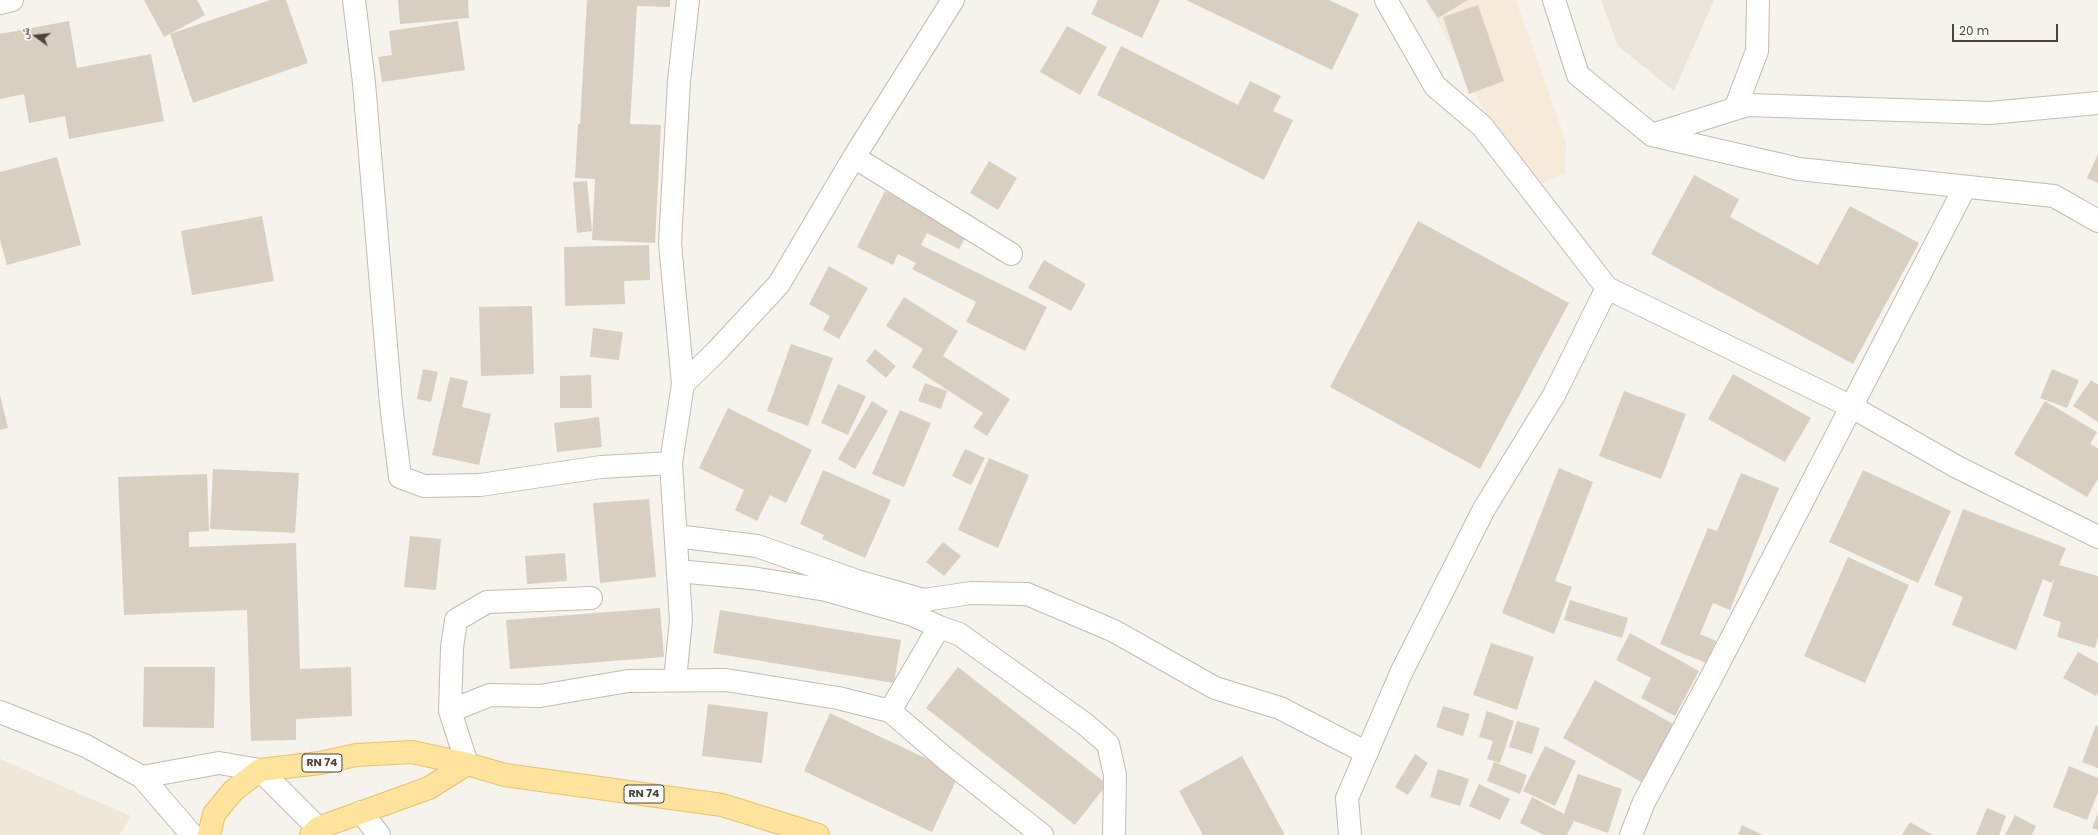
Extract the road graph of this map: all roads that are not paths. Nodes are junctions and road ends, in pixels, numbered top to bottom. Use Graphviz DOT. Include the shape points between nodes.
graph roads {
  1 [pos="12,0"];
  2 [pos="354,0"];
  3 [pos="688,0"];
  4 [pos="953,0"];
  5 [pos="1386,0"];
  6 [pos="1554,0"];
  7 [pos="1758,0"];
  8 [pos="0,3"];
  9 [pos="2098,103"];
  10 [pos="1735,109"];
  11 [pos="1652,135"];
  12 [pos="854,158"];
  13 [pos="1965,187"];
  14 [pos="2098,221"];
  15 [pos="1011,254"];
  16 [pos="1607,288"];
  17 [pos="683,384"];
  18 [pos="1852,407"];
  19 [pos="671,463"];
  20 [pos="676,536"];
  21 [pos="2098,538"];
  22 [pos="678,571"];
  23 [pos="591,598"];
  24 [pos="939,627"];
  25 [pos="675,680"];
  26 [pos="450,711"];
  27 [pos="890,711"];
  28 [pos="0,712"];
  29 [pos="1367,753"];
  30 [pos="467,764"];
  31 [pos="260,770"];
  32 [pos="142,777"];
  33 [pos="361,812"];
  34 [pos="314,832"];
  35 [pos="192,835"];
  36 [pos="209,835"];
  37 [pos="379,835"];
  38 [pos="818,835"];
  39 [pos="1042,835"];
  40 [pos="1114,835"];
  41 [pos="1350,835"];
  42 [pos="1631,835"];
  1 -- 8 [label="street"];
  2 -- 19 [label="street" via="364,83 391,404 400,476 424,486 480,485 601,467"];
  3 -- 17 [label="street" via="679,81 670,243"];
  4 -- 12 [label="street"];
  5 -- 16 [label="street" via="1435,86 1482,126"];
  6 -- 11 [label="street" via="1578,75"];
  7 -- 10 [label="street" via="1757,52"];
  9 -- 10 [label="street" via="1990,113 1746,105"];
  10 -- 11 [label="street"];
  11 -- 13 [label="street" via="1799,169"];
  12 -- 15 [label="street"];
  12 -- 17 [label="street" via="779,284"];
  13 -- 14 [label="street" via="2054,196"];
  13 -- 18 [label="street"];
  16 -- 18 [label="street"];
  16 -- 29 [label="street" via="1554,395 1484,509 1402,671"];
  17 -- 19 [label="street"];
  18 -- 21 [label="street" via="1957,467"];
  18 -- 42 [label="street" via="1644,802"];
  19 -- 20 [label="street"];
  20 -- 22 [label="street"];
  20 -- 29 [label="street" via="757,546 857,581 924,600 971,593 1027,594 1114,631 1215,688 1280,708"];
  22 -- 24 [label="street" via="752,578 826,590 913,615"];
  22 -- 25 [label="street" via="681,620"];
  23 -- 26 [label="street" via="487,602 456,620 452,648"];
  24 -- 27 [label="street"];
  24 -- 40 [label="street" via="959,634 1086,724 1108,744 1115,775"];
  25 -- 26 [label="street" via="628,681 540,696 490,696"];
  25 -- 27 [label="street" via="726,680 838,698"];
  26 -- 30 [label="street"];
  27 -- 39 [label="street"];
  28 -- 32 [label="street" via="86,746"];
  29 -- 41 [label="street" via="1347,798"];
  30 -- 31 [label="main road, RN 74" via="412,752 356,755 320,763"];
  30 -- 33 [label="main road" via="429,788"];
  30 -- 38 [label="main road, RN 74" via="505,775 722,805"];
  31 -- 32 [label="street" via="219,763"];
  31 -- 34 [label="street"];
  31 -- 36 [label="main road" via="233,791 214,814"];
  32 -- 35 [label="street"];
  33 -- 34 [label="main road"];
  33 -- 37 [label="street"];
}
